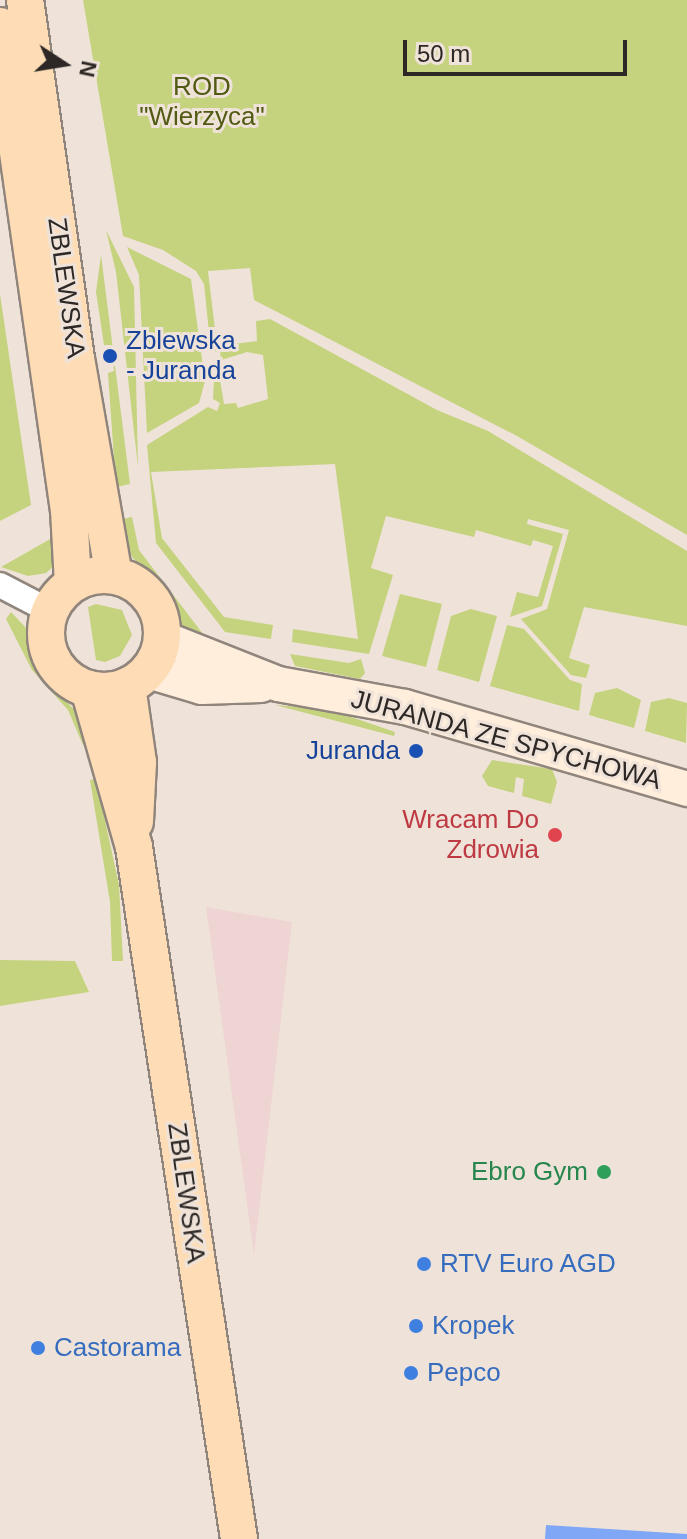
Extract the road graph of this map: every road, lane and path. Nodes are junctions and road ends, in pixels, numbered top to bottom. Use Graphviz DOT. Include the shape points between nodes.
graph roads {
  1 [pos="25,0"];
  2 [pos="0,26"];
  3 [pos="114,575"];
  4 [pos="73,583"];
  5 [pos="0,585"];
  6 [pos="50,611"];
  7 [pos="146,665"];
  8 [pos="89,689"];
  9 [pos="687,789"];
  10 [pos="134,847"];
  11 [pos="239,1539"];
  1 -- 3 [label="main road, ZBLEWSKA" via="77,364"];
  2 -- 4 [label="main road, ZBLEWSKA" via="69,510"];
  3 -- 4 [label="main road" via="92,575"];
  3 -- 7 [label="main road" via="135,583 150,597"];
  4 -- 6 [label="main road"];
  5 -- 6 [label="street"];
  6 -- 8 [label="main road" via="46,630 52,658 71,681"];
  7 -- 8 [label="main road"];
  7 -- 9 [label="street, JURANDA ZE SPYCHOWA" via="405,707"];
  7 -- 10 [label="main road, ZBLEWSKA"];
  8 -- 10 [label="main road, ZBLEWSKA"];
  10 -- 11 [label="main road, ZBLEWSKA"];
}
